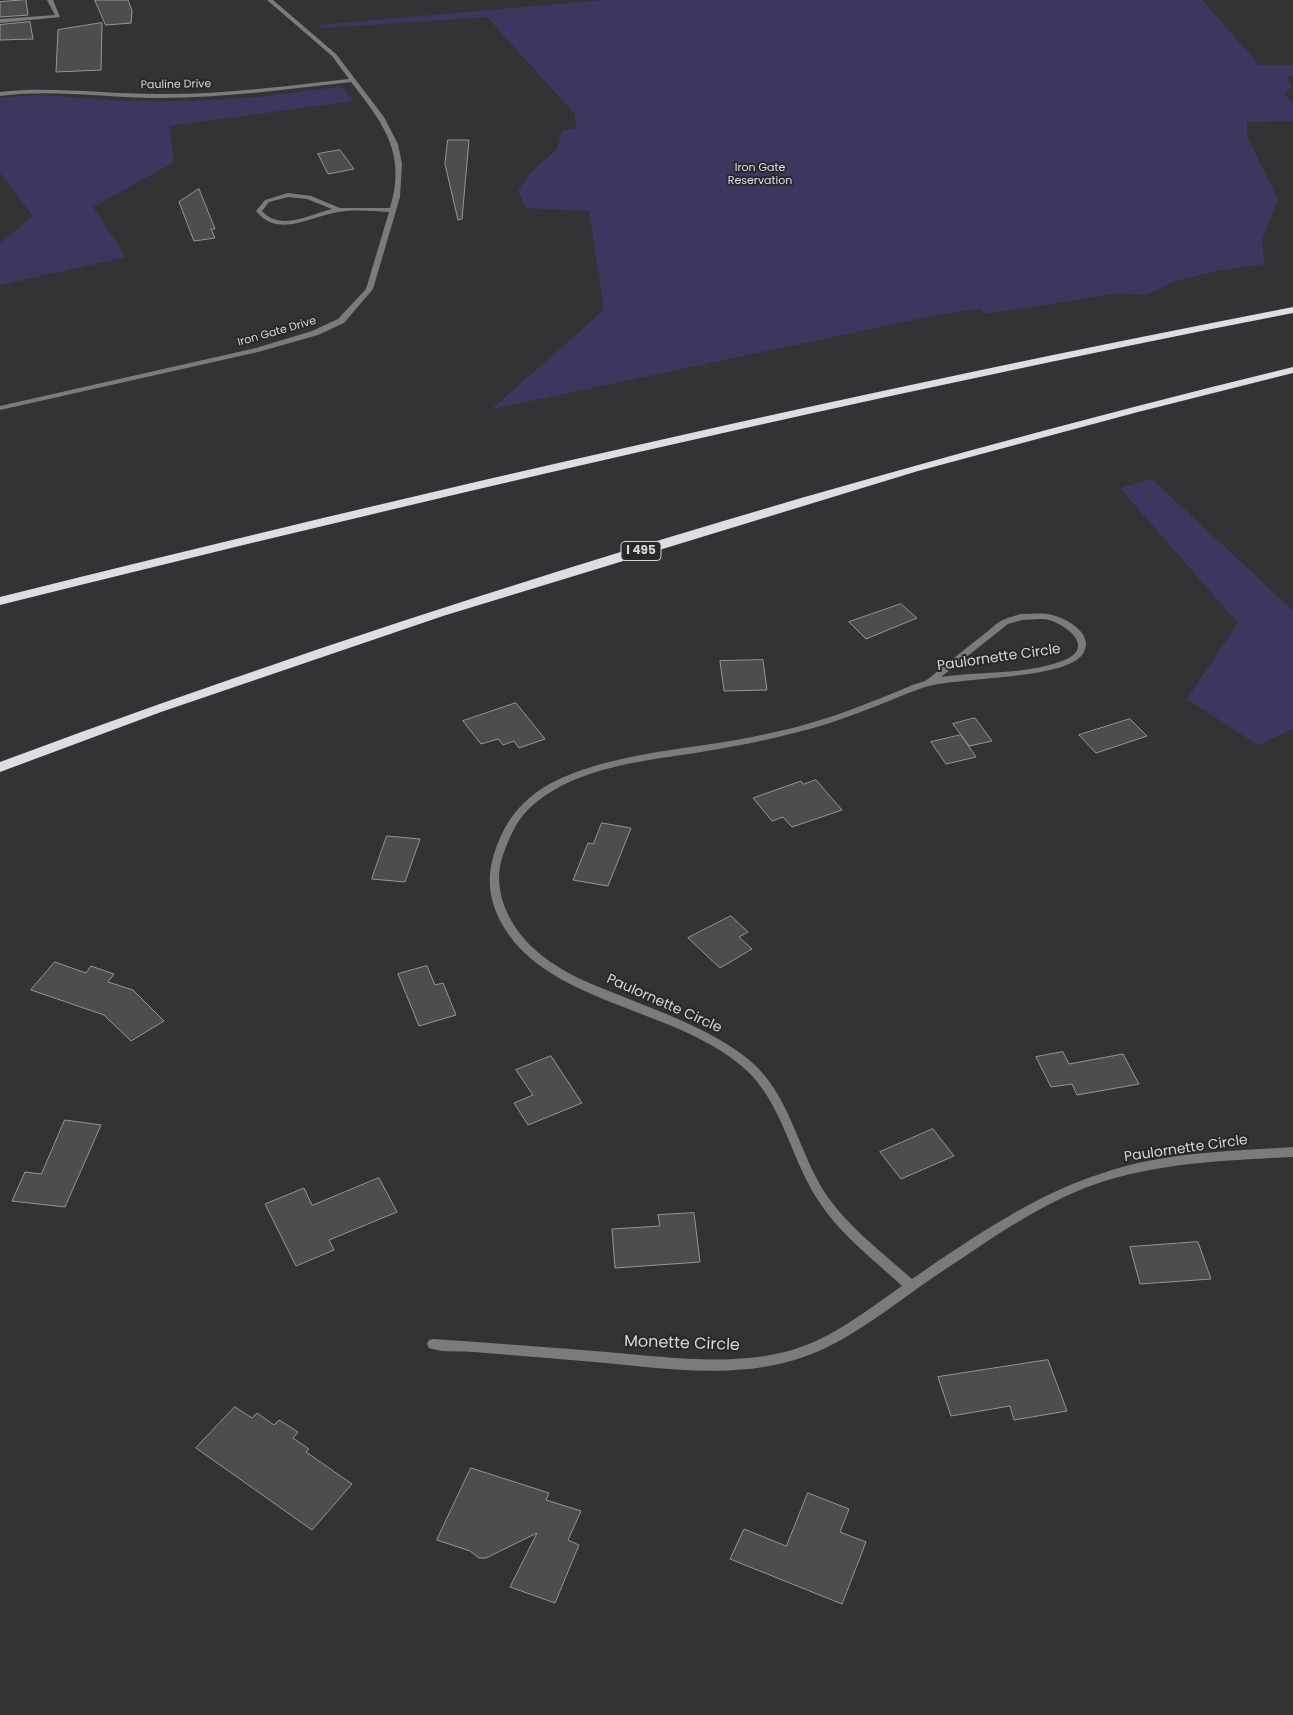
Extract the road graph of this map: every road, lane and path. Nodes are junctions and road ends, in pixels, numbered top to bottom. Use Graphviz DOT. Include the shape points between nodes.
graph roads {
  1 [pos="50,0"];
  2 [pos="270,0"];
  3 [pos="0,22"];
  4 [pos="353,80"];
  5 [pos="0,94"];
  6 [pos="338,210"];
  7 [pos="394,210"];
  8 [pos="1293,310"];
  9 [pos="1293,370"];
  10 [pos="0,408"];
  11 [pos="0,601"];
  12 [pos="930,682"];
  13 [pos="0,767"];
  14 [pos="1293,1152"];
  15 [pos="912,1286"];
  16 [pos="433,1344"];
  1 -- 3 [label="street" via="58,16"];
  2 -- 4 [label="street, Iron Gate Drive" via="334,56"];
  4 -- 5 [label="street, Pauline Drive" via="198,95 131,96 47,89"];
  4 -- 7 [label="street, Iron Gate Drive" via="381,117 395,144 399,164 398,197"];
  6 -- 6 [label="street" via="311,197 293,195 269,200 259,211 266,219 288,223"];
  6 -- 7 [label="street"];
  7 -- 10 [label="street, Iron Gate Drive" via="369,288 341,321 315,333 258,350"];
  8 -- 11 [label="highway" via="1068,353 690,434 272,532"];
  9 -- 13 [label="highway, I 495" via="914,468 457,607 156,709"];
  12 -- 12 [label="street, Paulornette Circle" via="1060,666 1079,655 1082,638 1073,628 1058,620 1039,616 1012,619"];
  12 -- 15 [label="street, Paulornette Circle" via="807,727 730,744 628,759 578,774 548,790 518,815 500,845 493,872 500,912 511,931 547,965 571,979 719,1045 763,1078 821,1197"];
  14 -- 15 [label="street, Paulornette Circle" via="1166,1164 1104,1178 1040,1203"];
  15 -- 16 [label="street, Monette Circle" via="816,1347 755,1363 690,1364"];
}
